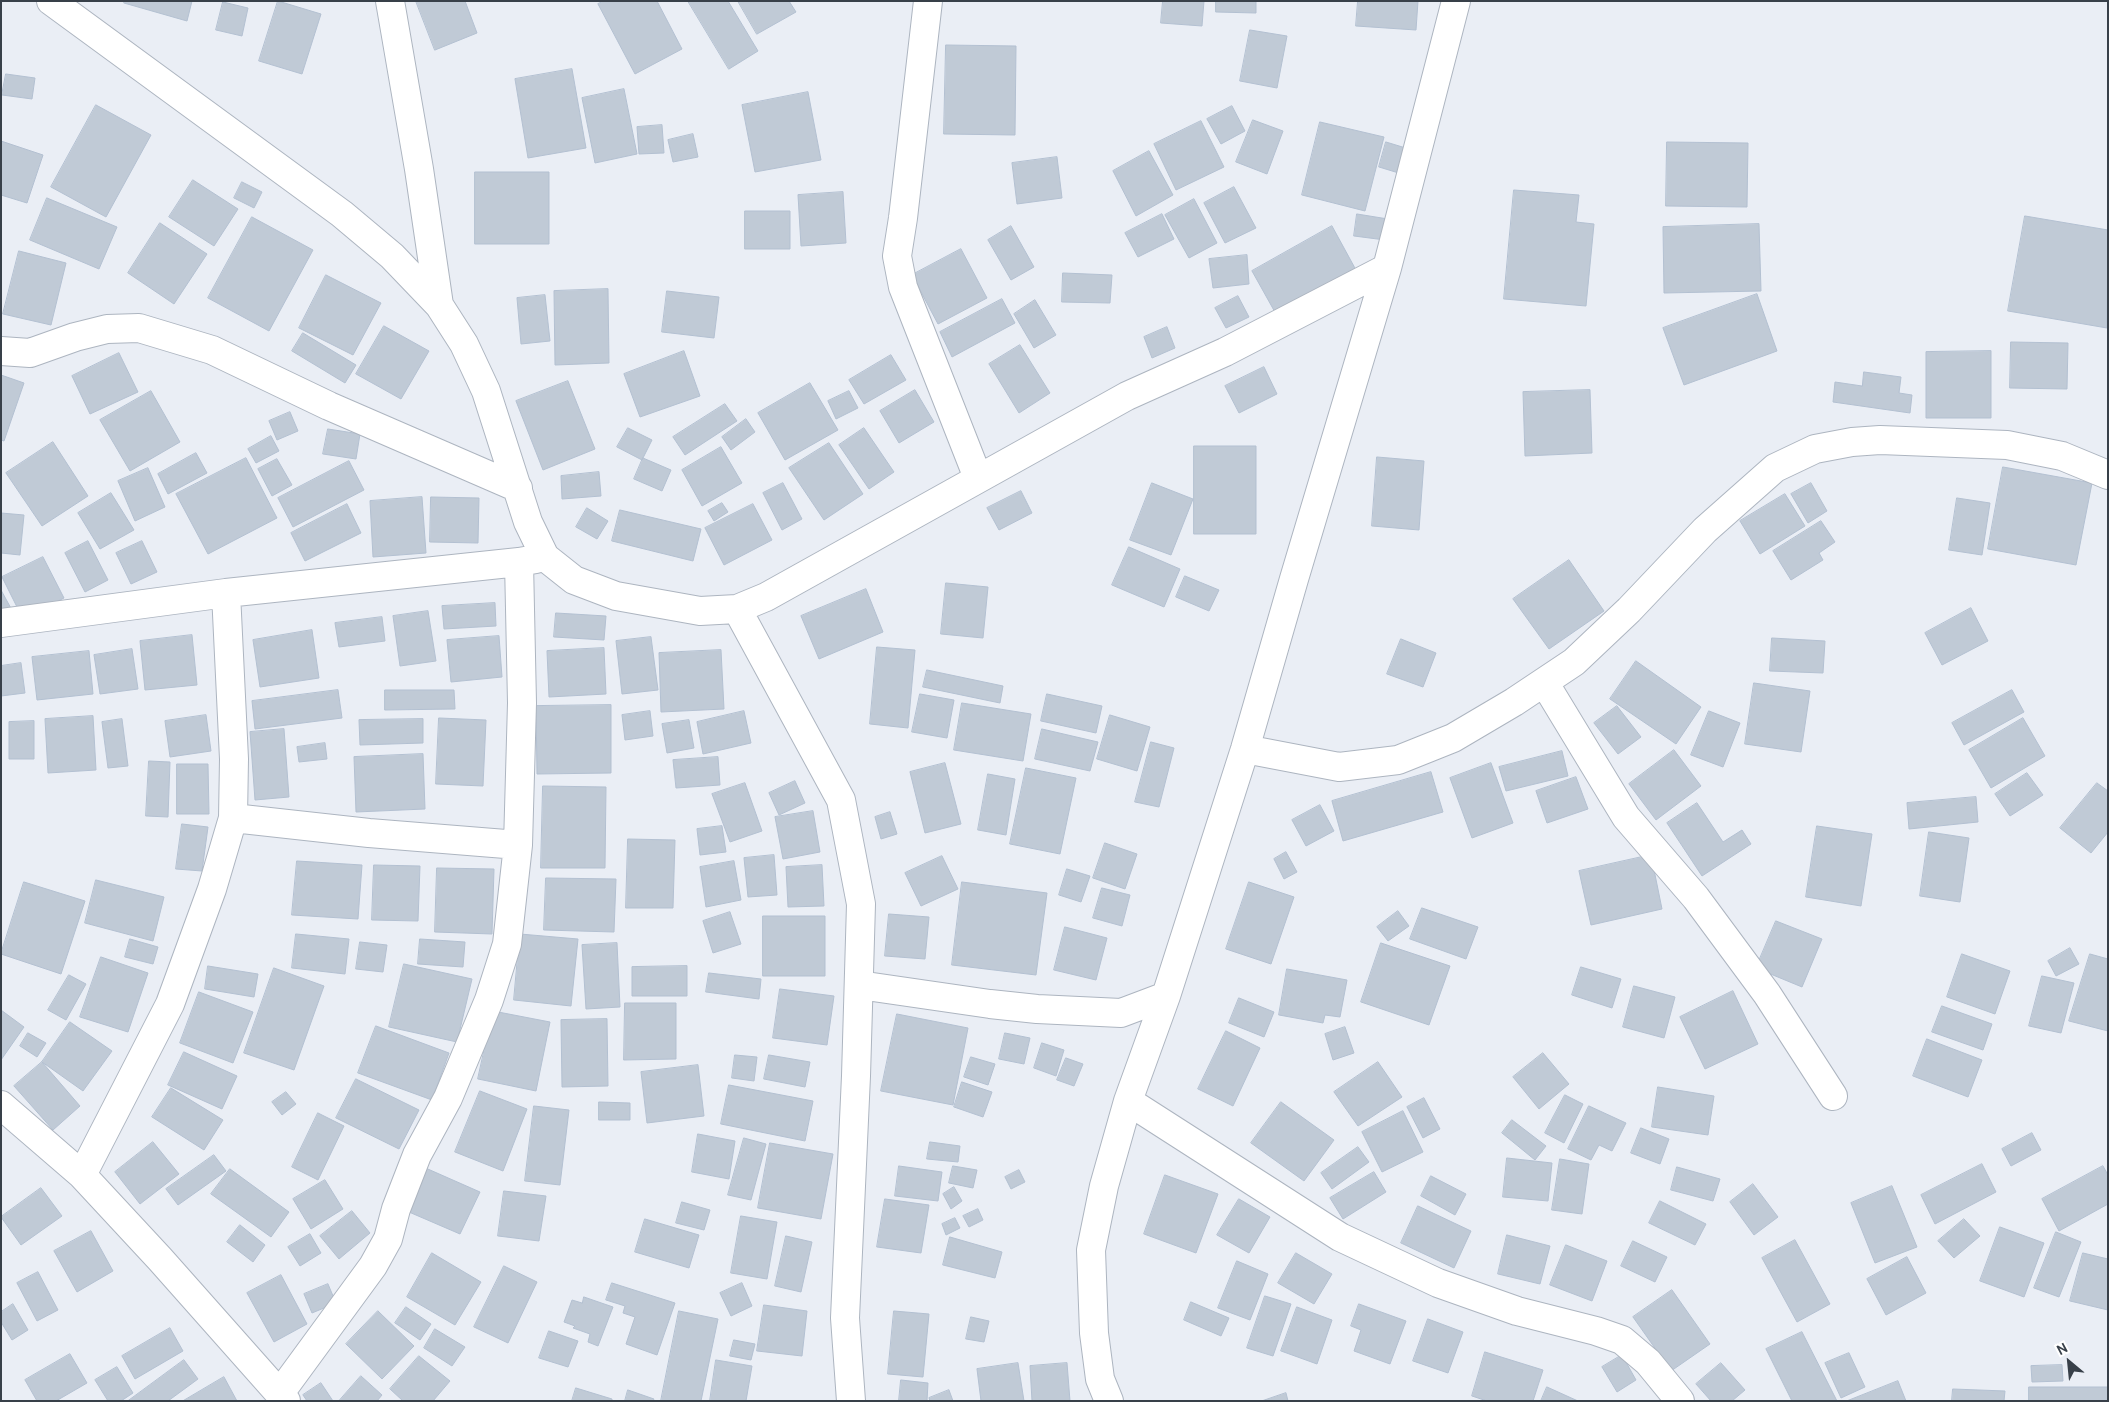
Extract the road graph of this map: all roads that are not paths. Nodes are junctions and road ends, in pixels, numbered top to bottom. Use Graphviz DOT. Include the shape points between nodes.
graph roads {
  1 [pos="51,1"];
  2 [pos="390,1"];
  3 [pos="928,1"];
  4 [pos="1456,1"];
  5 [pos="1387,268"];
  6 [pos="439,305"];
  7 [pos="1,351"];
  8 [pos="2108,475"];
  9 [pos="978,478"];
  10 [pos="518,488"];
  11 [pos="545,557"];
  12 [pos="519,562"];
  13 [pos="226,594"];
  14 [pos="736,609"];
  15 [pos="1,623"];
  16 [pos="1544,682"];
  17 [pos="1245,749"];
  18 [pos="233,818"];
  19 [pos="518,845"];
  20 [pos="859,985"];
  21 [pos="1166,996"];
  22 [pos="1833,1096"];
  23 [pos="1128,1101"];
  24 [pos="1,1105"];
  25 [pos="82,1176"];
  26 [pos="283,1397"];
  27 [pos="851,1401"];
  28 [pos="1109,1401"];
  29 [pos="1680,1401"];
  1 -- 6 [label="street" via="342,214 392,256"];
  2 -- 6 [label="street"];
  3 -- 9 [label="street" via="897,256 902,287"];
  4 -- 5 [label="street"];
  5 -- 9 [label="street" via="1225,352 1126,396"];
  5 -- 17 [label="street"];
  6 -- 10 [label="street" via="464,344 486,390"];
  7 -- 10 [label="street" via="30,353 108,328 139,328 212,350 329,406"];
  8 -- 16 [label="street" via="2062,456 2007,446 1880,440 1815,449 1775,468 1705,530 1630,610 1574,662"];
  9 -- 14 [label="street" via="766,598"];
  10 -- 11 [label="street" via="528,522"];
  11 -- 12 [label="street"];
  11 -- 14 [label="street" via="574,580 616,596 700,611"];
  12 -- 13 [label="street"];
  12 -- 19 [label="street" via="522,703"];
  13 -- 15 [label="street"];
  13 -- 18 [label="street" via="234,759"];
  14 -- 20 [label="street" via="841,800 861,904"];
  16 -- 17 [label="street" via="1453,738 1398,760 1339,767"];
  16 -- 22 [label="street" via="1626,817 1696,898 1761,986"];
  17 -- 21 [label="street"];
  18 -- 19 [label="street"];
  18 -- 25 [label="street" via="212,889 170,1004"];
  19 -- 26 [label="street" via="507,944 489,1000 448,1098 417,1155 388,1239"];
  20 -- 21 [label="street" via="999,1005 1121,1013"];
  20 -- 27 [label="street" via="845,1318"];
  21 -- 23 [label="street"];
  23 -- 28 [label="street" via="1104,1186 1091,1250 1094,1332 1100,1379"];
  23 -- 29 [label="street" via="1340,1237 1438,1283 1517,1311 1622,1340 1648,1362"];
  24 -- 25 [label="street"];
  25 -- 26 [label="street"];
}
